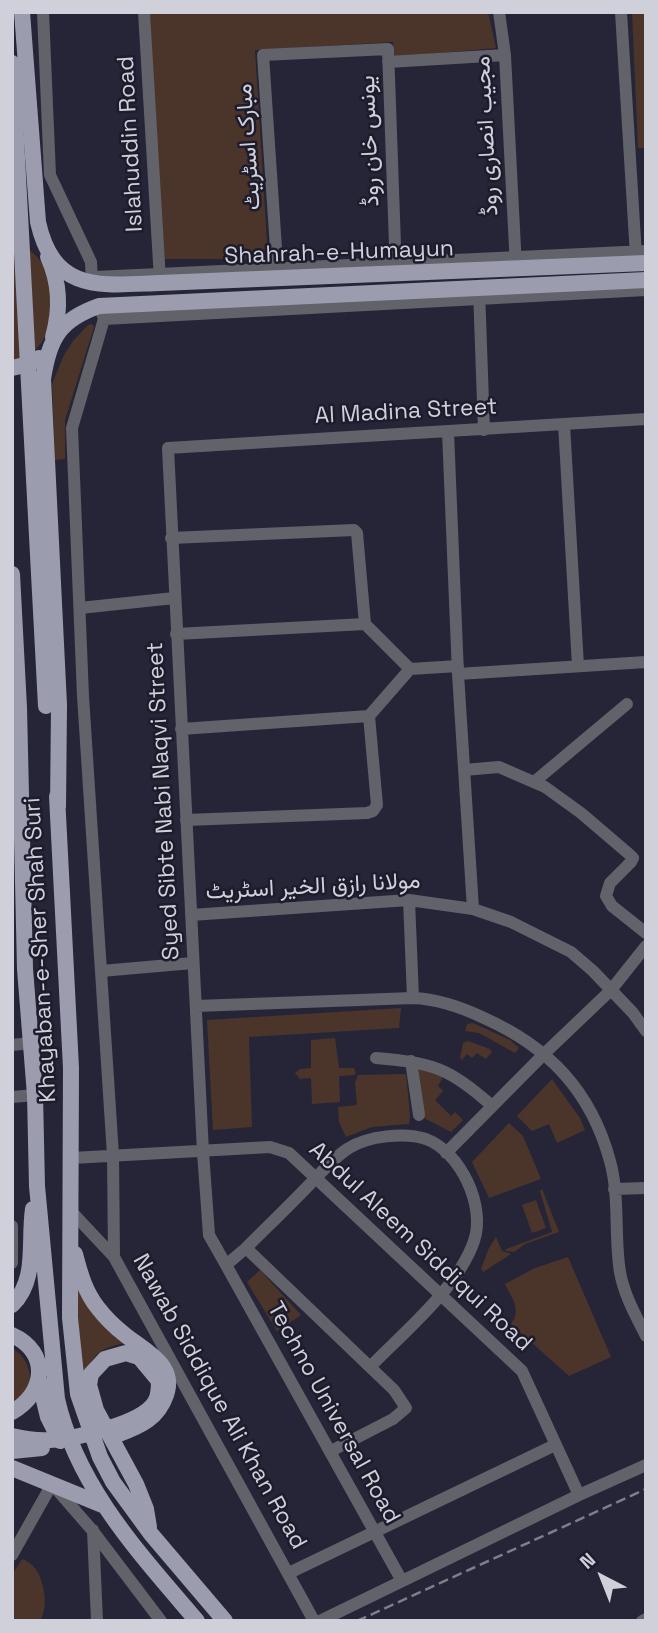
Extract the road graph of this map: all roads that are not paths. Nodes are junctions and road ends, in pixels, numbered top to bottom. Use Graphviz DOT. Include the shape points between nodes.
graph roads {
  1 [pos="22,12"];
  2 [pos="43,12"];
  3 [pos="144,12"];
  4 [pos="499,12"];
  5 [pos="621,12"];
  6 [pos="505,55"];
  7 [pos="388,56"];
  8 [pos="12,63"];
  9 [pos="12,229"];
  10 [pos="46,251"];
  11 [pos="641,257"];
  12 [pos="516,263"];
  13 [pos="395,267"];
  14 [pos="278,272"];
  15 [pos="160,279"];
  16 [pos="646,280"];
  17 [pos="94,282"];
  18 [pos="646,290"];
  19 [pos="479,293"];
  20 [pos="278,299"];
  21 [pos="102,313"];
  22 [pos="53,338"];
  23 [pos="12,368"];
  24 [pos="646,419"];
  25 [pos="564,424"];
  26 [pos="484,430"];
  27 [pos="448,432"];
  28 [pos="168,448"];
  29 [pos="171,538"];
  30 [pos="12,574"];
  31 [pos="174,598"];
  32 [pos="80,608"];
  33 [pos="365,624"];
  34 [pos="176,634"];
  35 [pos="646,662"];
  36 [pos="578,666"];
  37 [pos="410,669"];
  38 [pos="458,670"];
  39 [pos="627,704"];
  40 [pos="369,716"];
  41 [pos="181,729"];
  42 [pos="12,753"];
  43 [pos="464,770"];
  44 [pos="534,782"];
  45 [pos="58,807"];
  46 [pos="21,810"];
  47 [pos="186,820"];
  48 [pos="409,900"];
  49 [pos="473,909"];
  50 [pos="191,915"];
  51 [pos="646,933"];
  52 [pos="646,946"];
  53 [pos="634,961"];
  54 [pos="193,963"];
  55 [pos="646,968"];
  56 [pos="101,971"];
  57 [pos="611,990"];
  58 [pos="413,998"];
  59 [pos="196,1006"];
  60 [pos="646,1031"];
  61 [pos="31,1043"];
  62 [pos="12,1045"];
  63 [pos="545,1053"];
  64 [pos="376,1058"];
  65 [pos="411,1061"];
  66 [pos="35,1095"];
  67 [pos="12,1097"];
  68 [pos="492,1106"];
  69 [pos="419,1115"];
  70 [pos="203,1152"];
  71 [pos="446,1153"];
  72 [pos="113,1155"];
  73 [pos="72,1157"];
  74 [pos="316,1178"];
  75 [pos="37,1186"];
  76 [pos="646,1188"];
  77 [pos="614,1189"];
  78 [pos="70,1210"];
  79 [pos="12,1226"];
  80 [pos="69,1227"];
  81 [pos="246,1248"];
  82 [pos="114,1257"];
  83 [pos="12,1263"];
  84 [pos="226,1265"];
  85 [pos="12,1289"];
  86 [pos="439,1295"];
  87 [pos="12,1305"];
  88 [pos="12,1335"];
  89 [pos="646,1336"];
  90 [pos="370,1367"];
  91 [pos="39,1379"];
  92 [pos="12,1412"];
  93 [pos="12,1429"];
  94 [pos="12,1436"];
  95 [pos="12,1444"];
  96 [pos="555,1445"];
  97 [pos="48,1448"];
  98 [pos="12,1451"];
  99 [pos="331,1451"];
  100 [pos="75,1454"];
  101 [pos="646,1465"];
  102 [pos="12,1468"];
  103 [pos="52,1484"];
  104 [pos="579,1495"];
  105 [pos="105,1506"];
  106 [pos="92,1530"];
  107 [pos="375,1532"];
  108 [pos="151,1534"];
  109 [pos="12,1555"];
  110 [pos="289,1573"];
  111 [pos="402,1581"];
  112 [pos="97,1621"];
  113 [pos="161,1621"];
  114 [pos="197,1621"];
  115 [pos="225,1621"];
  116 [pos="314,1621"];
  117 [pos="320,1621"];
  1 -- 10 [label="main road" via="36,208"];
  2 -- 17 [label="street" via="50,175 91,262"];
  3 -- 15 [label="street, Islahuddin Road"];
  4 -- 6 [label="street, مجیب انصاری روڈ"];
  5 -- 11 [label="street"];
  6 -- 7 [label="street"];
  6 -- 12 [label="street, مجیب انصاری روڈ"];
  7 -- 13 [label="street, یونس خان روڈ"];
  7 -- 14 [label="street, مبارک اسٹریٹ" via="263,55"];
  8 -- 45 [label="main road, Khayaban-e-Sher Shah Suri, bridge" via="46,706"];
  9 -- 10 [label="main road" via="25,231"];
  10 -- 17 [label="main road" via="68,273"];
  10 -- 22 [label="main road" via="59,294"];
  11 -- 12 [label="main road, Shahrah-e-Humayun"];
  12 -- 13 [label="main road, Shahrah-e-Humayun"];
  13 -- 14 [label="main road, Shahrah-e-Humayun"];
  14 -- 15 [label="main road, Shahrah-e-Humayun"];
  14 -- 20 [label="main road"];
  15 -- 17 [label="main road, Shahrah-e-Humayun"];
  16 -- 19 [label="main road, Shahrah-e-Humayun"];
  17 -- 21 [label="main road"];
  18 -- 19 [label="street"];
  19 -- 20 [label="main road, Shahrah-e-Humayun"];
  19 -- 21 [label="street"];
  19 -- 26 [label="street"];
  20 -- 21 [label="main road, Shahrah-e-Humayun"];
  21 -- 22 [label="main road, Shahrah-e-Humayun" via="74,318"];
  21 -- 32 [label="street, Nawab Siddique Ali Khan Road" via="72,428"];
  22 -- 23 [label="main road, Shahrah-e-Humayun" via="43,356"];
  22 -- 45 [label="main road" via="43,379 59,705"];
  24 -- 25 [label="street, Al Madina Street"];
  25 -- 26 [label="street, Al Madina Street"];
  25 -- 36 [label="street"];
  26 -- 27 [label="street, Al Madina Street"];
  27 -- 28 [label="street, Al Madina Street"];
  27 -- 38 [label="street"];
  28 -- 29 [label="street, Syed Sibte Nabi Naqvi Street"];
  29 -- 31 [label="street, Syed Sibte Nabi Naqvi Street"];
  29 -- 33 [label="street" via="354,530"];
  30 -- 46 [label="main road, Khayaban-e-Sher Shah Suri"];
  31 -- 32 [label="street"];
  31 -- 34 [label="street, Syed Sibte Nabi Naqvi Street"];
  32 -- 56 [label="street, Nawab Siddique Ali Khan Road"];
  33 -- 34 [label="street"];
  33 -- 37 [label="street"];
  34 -- 41 [label="street, Syed Sibte Nabi Naqvi Street"];
  35 -- 36 [label="street"];
  36 -- 38 [label="street"];
  37 -- 38 [label="street"];
  37 -- 40 [label="street"];
  38 -- 43 [label="street"];
  39 -- 44 [label="street"];
  40 -- 41 [label="street"];
  40 -- 47 [label="street" via="377,805 373,811"];
  41 -- 47 [label="street, Syed Sibte Nabi Naqvi Street"];
  42 -- 46 [label="main road"];
  43 -- 44 [label="street" via="499,767"];
  43 -- 49 [label="street"];
  44 -- 51 [label="street" via="581,813 633,858 610,883 606,896"];
  45 -- 73 [label="main road, Khayaban-e-Sher Shah Suri"];
  46 -- 61 [label="main road, Khayaban-e-Sher Shah Suri"];
  47 -- 50 [label="street, Syed Sibte Nabi Naqvi Street"];
  48 -- 49 [label="street, مولانا رازق الخیر اسٹریٹ"];
  48 -- 50 [label="street, مولانا رازق الخیر اسٹریٹ"];
  48 -- 58 [label="street"];
  49 -- 57 [label="street, مولانا رازق الخیر اسٹریٹ" via="571,952"];
  50 -- 54 [label="street, Syed Sibte Nabi Naqvi Street"];
  52 -- 53 [label="street"];
  53 -- 55 [label="street"];
  53 -- 57 [label="street"];
  54 -- 56 [label="street"];
  54 -- 59 [label="street, Syed Sibte Nabi Naqvi Street"];
  56 -- 72 [label="street, Nawab Siddique Ali Khan Road"];
  57 -- 60 [label="street, مولانا رازق الخیر اسٹریٹ"];
  57 -- 63 [label="street"];
  58 -- 59 [label="street"];
  58 -- 63 [label="street" via="437,999 472,1012 506,1027"];
  59 -- 70 [label="street, Syed Sibte Nabi Naqvi Street"];
  61 -- 62 [label="street"];
  61 -- 66 [label="main road, Khayaban-e-Sher Shah Suri"];
  63 -- 68 [label="street"];
  63 -- 77 [label="street" via="564,1072 596,1123 610,1161"];
  64 -- 65 [label="street"];
  65 -- 68 [label="street" via="452,1074"];
  65 -- 69 [label="street"];
  66 -- 67 [label="street"];
  66 -- 75 [label="main road, Khayaban-e-Sher Shah Suri"];
  68 -- 71 [label="street"];
  70 -- 72 [label="street, Abdul Aleem Siddiqui Road"];
  70 -- 74 [label="street, Abdul Aleem Siddiqui Road" via="281,1149"];
  70 -- 84 [label="street, Techno Universal Road" via="209,1236"];
  71 -- 74 [label="street" via="426,1139 376,1137 349,1148"];
  71 -- 86 [label="street" via="463,1172 479,1216 469,1255"];
  72 -- 73 [label="street, Abdul Aleem Siddiqui Road"];
  72 -- 82 [label="street, Nawab Siddique Ali Khan Road"];
  73 -- 78 [label="main road, Khayaban-e-Sher Shah Suri"];
  74 -- 81 [label="street"];
  74 -- 86 [label="street, Abdul Aleem Siddiqui Road"];
  75 -- 85 [label="main road" via="21,1229 21,1275"];
  75 -- 87 [label="main road" via="29,1273"];
  75 -- 100 [label="main road, Khayaban-e-Sher Shah Suri" via="57,1399"];
  76 -- 77 [label="street"];
  77 -- 89 [label="street" via="620,1274"];
  78 -- 80 [label="main road, Khayaban-e-Sher Shah Suri"];
  78 -- 82 [label="street"];
  79 -- 83 [label="street"];
  80 -- 97 [label="main road" via="84,1284 97,1307 164,1367 169,1389 156,1416 120,1434"];
  80 -- 108 [label="main road, Khayaban-e-Sher Shah Suri" via="70,1318 78,1394 113,1482"];
  81 -- 84 [label="street"];
  81 -- 90 [label="street"];
  82 -- 110 [label="street, Nawab Siddique Ali Khan Road"];
  84 -- 99 [label="street, Techno Universal Road"];
  86 -- 90 [label="street"];
  86 -- 96 [label="street, Abdul Aleem Siddiqui Road" via="522,1371"];
  88 -- 91 [label="main road" via="37,1357"];
  90 -- 99 [label="street" via="406,1408"];
  91 -- 92 [label="main road" via="31,1398"];
  91 -- 100 [label="main road" via="48,1417 61,1442"];
  93 -- 98 [label="main road" via="16,1441"];
  94 -- 108 [label="main road, bridge" via="60,1439 114,1426 148,1410 155,1402 159,1381 139,1357 126,1353 105,1359 89,1385 96,1410 136,1484"];
  95 -- 97 [label="main road, bridge"];
  96 -- 104 [label="street, Abdul Aleem Siddiqui Road"];
  96 -- 107 [label="street"];
  97 -- 98 [label="main road, bridge"];
  99 -- 107 [label="street, Techno Universal Road"];
  100 -- 105 [label="main road"];
  101 -- 104 [label="street"];
  102 -- 103 [label="main road"];
  103 -- 105 [label="main road"];
  103 -- 106 [label="street"];
  103 -- 109 [label="street"];
  104 -- 111 [label="street"];
  105 -- 114 [label="main road"];
  106 -- 112 [label="street"];
  106 -- 113 [label="street"];
  107 -- 110 [label="street"];
  107 -- 111 [label="street, Techno Universal Road"];
  108 -- 115 [label="main road, Khayaban-e-Sher Shah Suri"];
  110 -- 116 [label="street, Nawab Siddique Ali Khan Road"];
  111 -- 117 [label="street"];
}
